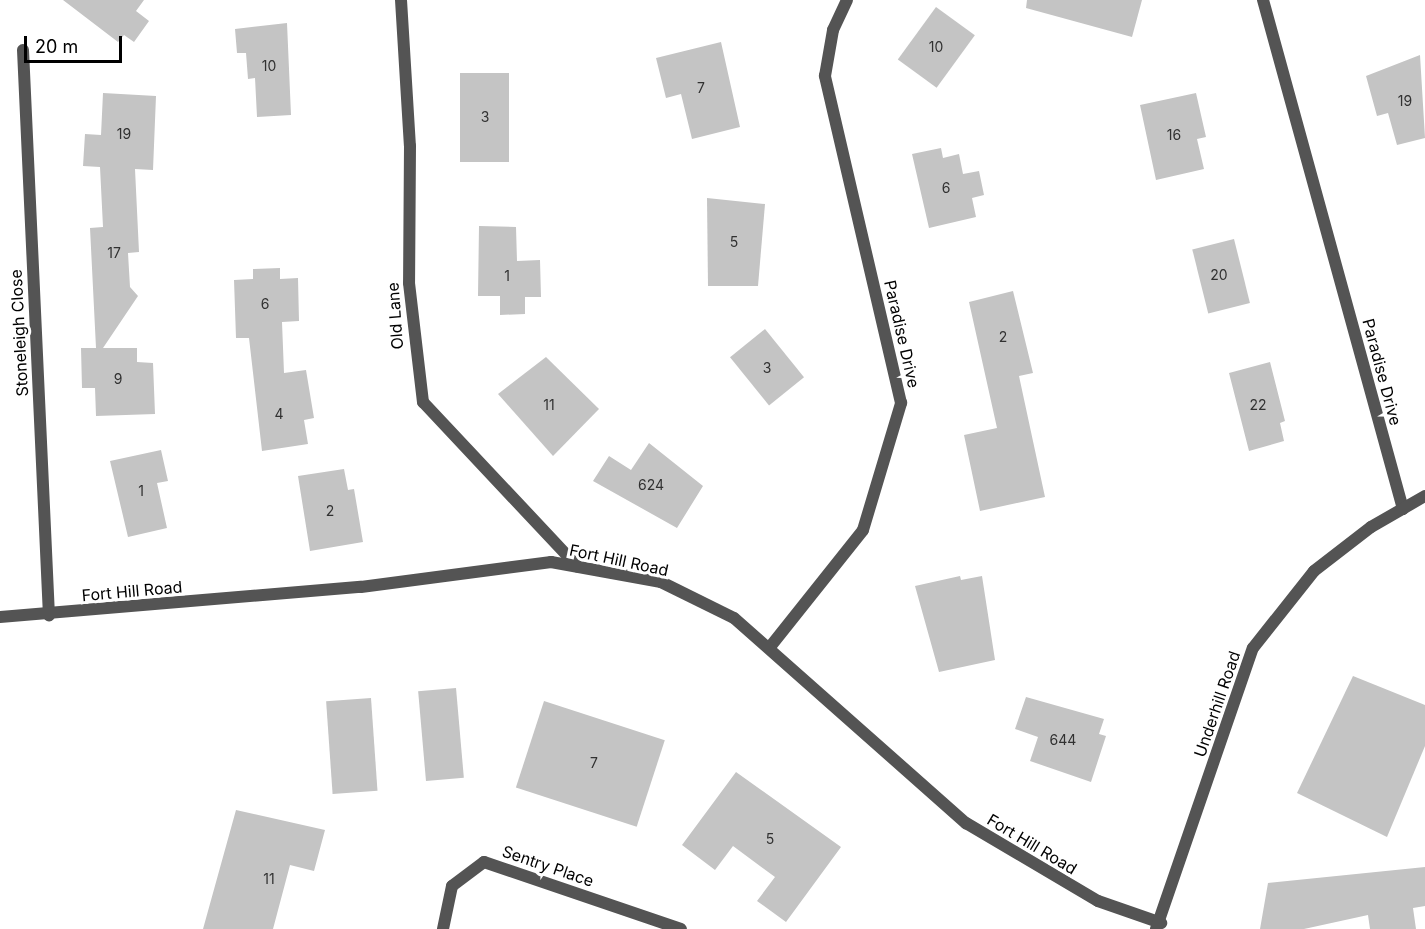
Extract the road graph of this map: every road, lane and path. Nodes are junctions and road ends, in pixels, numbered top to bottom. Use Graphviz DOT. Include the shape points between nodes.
graph roads {
  1 [pos="401,0"];
  2 [pos="848,0"];
  3 [pos="1263,0"];
  4 [pos="23,50"];
  5 [pos="1425,496"];
  6 [pos="1402,509"];
  7 [pos="578,567"];
  8 [pos="49,615"];
  9 [pos="0,617"];
  10 [pos="770,647"];
  11 [pos="1159,927"];
  12 [pos="443,929"];
  13 [pos="681,929"];
  1 -- 7 [label="street, Old Lane" via="410,146 409,283 423,402"];
  2 -- 10 [label="street, Paradise Drive" via="833,30 825,76 901,403 863,530"];
  3 -- 6 [label="street, Paradise Drive"];
  4 -- 8 [label="street, Stoneleigh Close"];
  5 -- 6 [label="street, Underhill Road"];
  6 -- 11 [label="street, Underhill Road" via="1314,571 1253,648"];
  7 -- 8 [label="street, Fort Hill Road" via="551,562 361,587"];
  7 -- 10 [label="street, Fort Hill Road" via="661,582 734,618"];
  8 -- 9 [label="street, Fort Hill Road"];
  10 -- 11 [label="street, Fort Hill Road" via="966,823 1088,896"];
  12 -- 13 [label="street, Sentry Place" via="452,886 484,862"];
}
